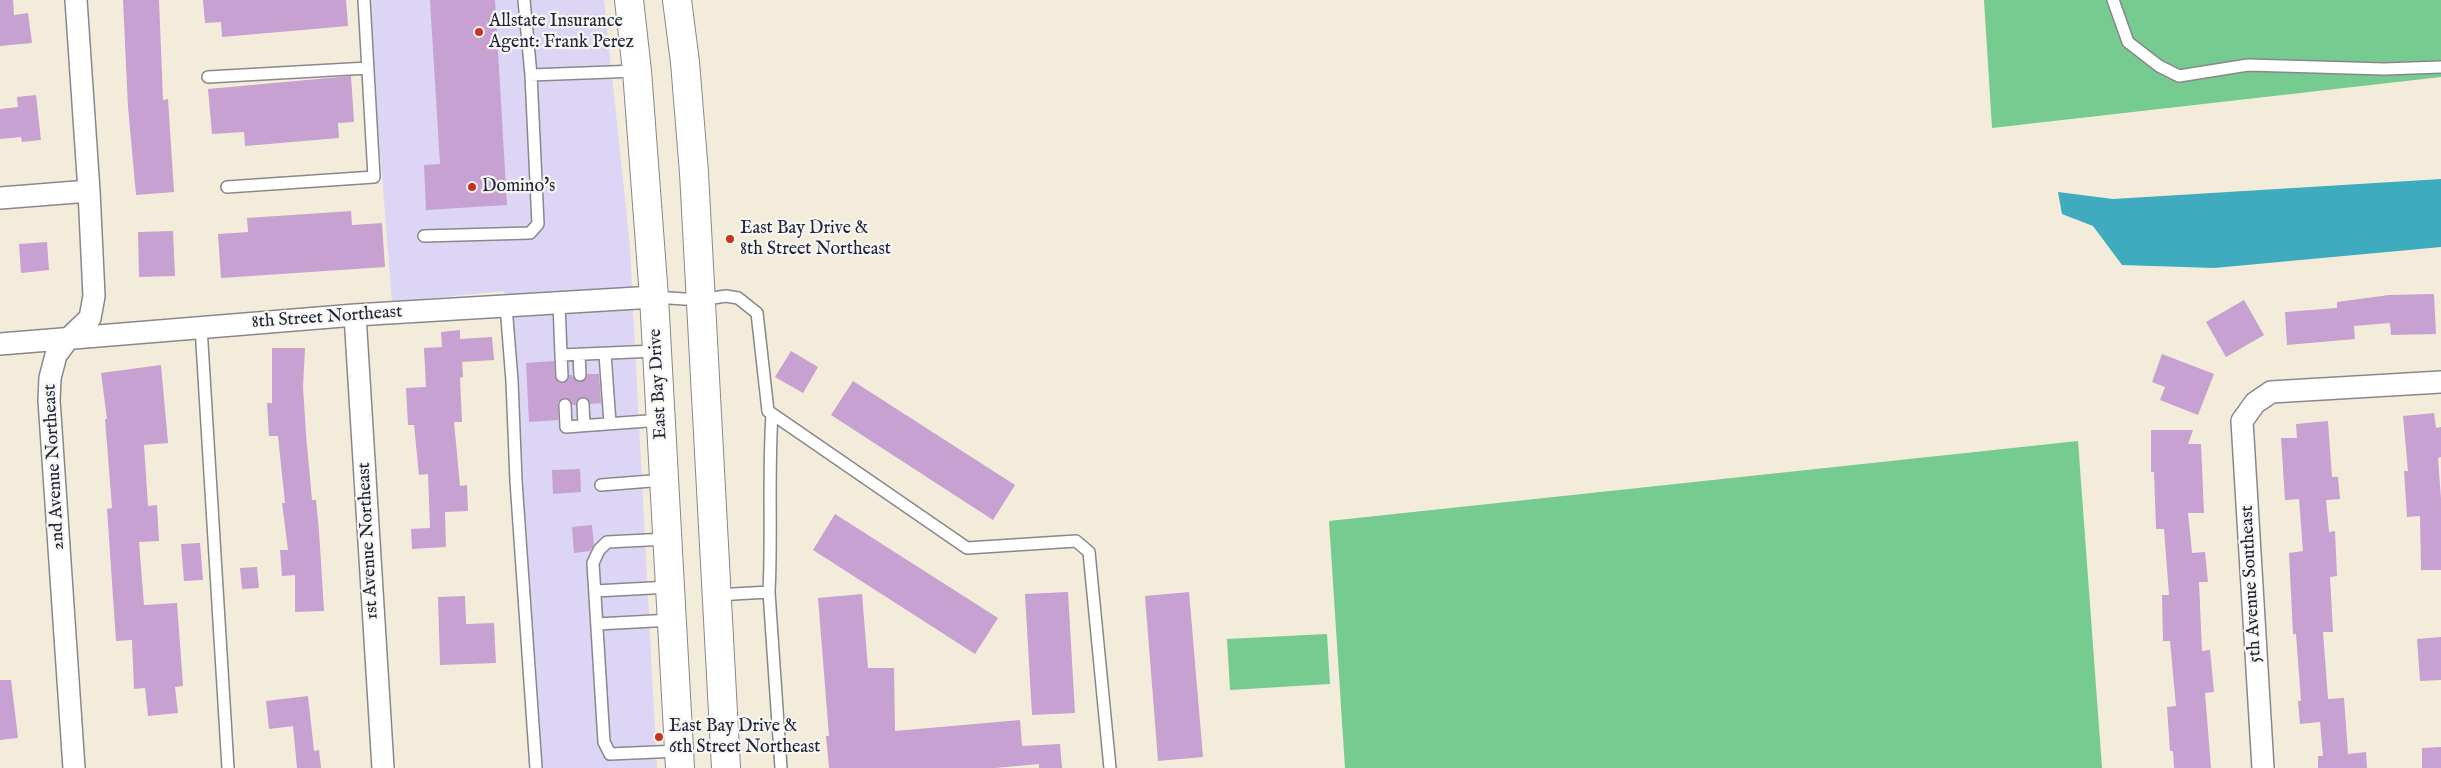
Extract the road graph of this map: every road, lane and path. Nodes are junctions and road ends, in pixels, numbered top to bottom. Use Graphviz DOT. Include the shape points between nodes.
graph roads {
  1 [pos="76,0"];
  2 [pos="364,0"];
  3 [pos="524,0"];
  4 [pos="629,0"];
  5 [pos="677,0"];
  6 [pos="2113,0"];
  7 [pos="2441,67"];
  8 [pos="368,68"];
  9 [pos="637,71"];
  10 [pos="531,76"];
  11 [pos="208,78"];
  12 [pos="228,187"];
  13 [pos="89,190"];
  14 [pos="0,198"];
  15 [pos="424,236"];
  16 [pos="654,297"];
  17 [pos="700,300"];
  18 [pos="559,303"];
  19 [pos="506,306"];
  20 [pos="355,315"];
  21 [pos="201,328"];
  22 [pos="68,339"];
  23 [pos="0,344"];
  24 [pos="656,350"];
  25 [pos="579,354"];
  26 [pos="605,354"];
  27 [pos="561,355"];
  28 [pos="580,375"];
  29 [pos="562,376"];
  30 [pos="2441,382"];
  31 [pos="583,404"];
  32 [pos="565,405"];
  33 [pos="772,414"];
  34 [pos="661,420"];
  35 [pos="610,423"];
  36 [pos="584,425"];
  37 [pos="664,480"];
  38 [pos="601,485"];
  39 [pos="667,539"];
  40 [pos="670,587"];
  41 [pos="595,591"];
  42 [pos="769,592"];
  43 [pos="716,595"];
  44 [pos="672,620"];
  45 [pos="597,624"];
  46 [pos="680,759"];
  47 [pos="74,768"];
  48 [pos="228,768"];
  49 [pos="383,768"];
  50 [pos="536,768"];
  51 [pos="726,768"];
  52 [pos="781,768"];
  53 [pos="1110,768"];
  54 [pos="2264,768"];
  1 -- 13 [label="street, 2nd Avenue Northeast"];
  2 -- 8 [label="lane"];
  3 -- 10 [label="lane"];
  4 -- 9 [label="main road, East Bay Drive"];
  5 -- 17 [label="main road" via="694,173"];
  6 -- 7 [label="lane" via="2128,42 2159,66 2179,76 2248,65 2384,69"];
  8 -- 11 [label="lane"];
  8 -- 12 [label="lane" via="374,178"];
  9 -- 10 [label="lane"];
  9 -- 16 [label="main road, East Bay Drive"];
  10 -- 15 [label="lane" via="538,224 530,232"];
  13 -- 14 [label="street"];
  13 -- 22 [label="street, 2nd Avenue Northeast" via="94,296 90,318"];
  16 -- 17 [label="lane"];
  16 -- 18 [label="street, 8th Street Northeast"];
  16 -- 24 [label="main road, East Bay Drive"];
  17 -- 33 [label="lane" via="726,296 738,298 757,313 768,411"];
  17 -- 43 [label="main road"];
  18 -- 19 [label="street, 8th Street Northeast"];
  18 -- 27 [label="lane"];
  19 -- 20 [label="street, 8th Street Northeast"];
  19 -- 50 [label="lane"];
  20 -- 21 [label="street, 8th Street Northeast"];
  20 -- 49 [label="street, 1st Avenue Northeast"];
  21 -- 22 [label="street, 8th Street Northeast"];
  21 -- 48 [label="lane"];
  22 -- 23 [label="street, 8th Street Northeast"];
  22 -- 47 [label="street, 2nd Avenue Northeast" via="56,355 49,400"];
  24 -- 26 [label="lane"];
  24 -- 34 [label="main road, East Bay Drive"];
  25 -- 26 [label="lane"];
  25 -- 27 [label="lane"];
  25 -- 28 [label="lane"];
  26 -- 35 [label="lane"];
  27 -- 29 [label="lane"];
  30 -- 54 [label="street, 5th Avenue Southeast" via="2271,392 2255,403 2242,421"];
  31 -- 36 [label="lane"];
  32 -- 36 [label="lane" via="566,427"];
  33 -- 42 [label="lane"];
  33 -- 53 [label="lane" via="967,548 1076,541 1089,552"];
  34 -- 35 [label="lane"];
  34 -- 37 [label="main road, East Bay Drive"];
  35 -- 36 [label="lane"];
  37 -- 38 [label="lane"];
  37 -- 39 [label="main road, East Bay Drive"];
  39 -- 40 [label="main road, East Bay Drive"];
  39 -- 41 [label="lane" via="607,542 593,563"];
  40 -- 41 [label="lane"];
  40 -- 44 [label="main road, East Bay Drive"];
  41 -- 45 [label="lane"];
  42 -- 43 [label="lane"];
  42 -- 52 [label="lane"];
  43 -- 51 [label="main road"];
  44 -- 45 [label="lane"];
  44 -- 46 [label="main road, East Bay Drive"];
  45 -- 46 [label="lane" via="604,742 610,754"];
}
